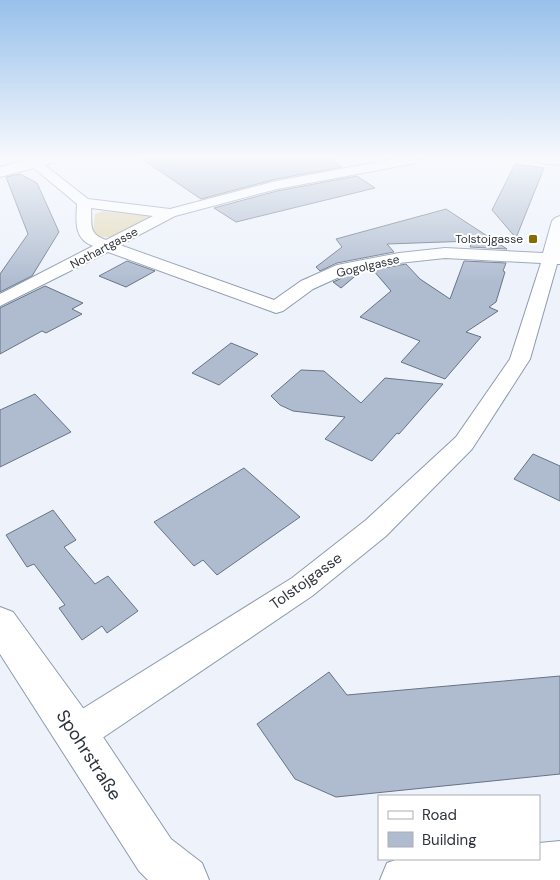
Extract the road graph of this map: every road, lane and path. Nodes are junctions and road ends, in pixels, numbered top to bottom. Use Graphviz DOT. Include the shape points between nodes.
graph roads {
  1 [pos="80,200"];
  2 [pos="219,200"];
  3 [pos="84,203"];
  4 [pos="170,213"];
  5 [pos="560,221"];
  6 [pos="106,246"];
  7 [pos="555,259"];
  8 [pos="0,301"];
  9 [pos="0,623"];
  10 [pos="76,734"];
  11 [pos="560,865"];
  12 [pos="185,880"];
  13 [pos="404,880"];
  1 -- 3 [label="street"];
  2 -- 4 [label="street, Nothartgasse"];
  3 -- 4 [label="street"];
  3 -- 6 [label="street, Gogolgasse" via="86,234 91,240"];
  4 -- 6 [label="street, Nothartgasse"];
  5 -- 7 [label="street, Tolstojgasse"];
  6 -- 7 [label="street, Gogolgasse" via="276,307 307,285 343,269 399,258 445,253"];
  6 -- 8 [label="street, Nothartgasse"];
  7 -- 10 [label="street, Tolstojgasse" via="520,359 464,443 376,528 302,587"];
  9 -- 10 [label="street, Spohrstraße"];
  10 -- 12 [label="street, Spohrstraße" via="155,855"];
  11 -- 13 [label="street"];
}
